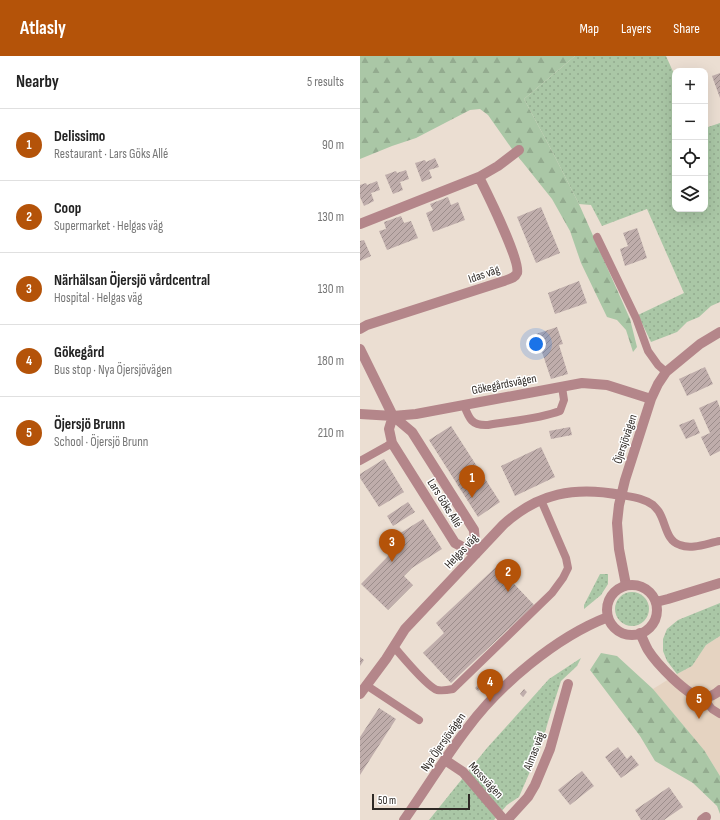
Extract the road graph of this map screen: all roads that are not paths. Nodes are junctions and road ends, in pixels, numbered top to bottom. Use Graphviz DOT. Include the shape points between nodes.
graph roads {
  1 [pos="519,150"];
  2 [pos="480,177"];
  3 [pos="360,224"];
  4 [pos="597,237"];
  5 [pos="360,329"];
  6 [pos="720,332"];
  7 [pos="360,349"];
  8 [pos="666,372"];
  9 [pos="562,387"];
  10 [pos="651,399"];
  11 [pos="464,405"];
  12 [pos="360,414"];
  13 [pos="393,416"];
  14 [pos="392,442"];
  15 [pos="360,461"];
  16 [pos="621,495"];
  17 [pos="541,500"];
  18 [pos="720,541"];
  19 [pos="476,554"];
  20 [pos="720,583"];
  21 [pos="626,585"];
  22 [pos="656,602"];
  23 [pos="608,617"];
  24 [pos="640,633"];
  25 [pos="394,647"];
  26 [pos="568,684"];
  27 [pos="366,685"];
  28 [pos="720,690"];
  29 [pos="360,694"];
  30 [pos="703,698"];
  31 [pos="720,714"];
  32 [pos="419,720"];
  33 [pos="445,760"];
  34 [pos="404,820"];
  35 [pos="504,820"];
  36 [pos="507,820"];
  1 -- 2 [label="street"];
  2 -- 3 [label="street"];
  2 -- 5 [label="street, Idas väg" via="517,265 514,277"];
  4 -- 8 [label="lane" via="636,318 648,351"];
  6 -- 8 [label="street, Öjersjövägen" via="700,344"];
  7 -- 13 [label="street"];
  8 -- 10 [label="street, Öjersjövägen"];
  9 -- 10 [label="street, Gökegårdsvägen" via="582,383 607,385"];
  9 -- 11 [label="street, Gökegårdsvägen"];
  9 -- 11 [label="lane" via="564,400 560,411 541,416 480,426 469,418"];
  10 -- 16 [label="street, Öjersjövägen"];
  11 -- 13 [label="street, Gökegårdsvägen"];
  12 -- 13 [label="street, Gökegårdsvägen"];
  13 -- 14 [label="street, Lars Göks Allé" via="389,429"];
  13 -- 19 [label="street, Lars Göks Allé" via="412,432 474,530"];
  14 -- 15 [label="lane"];
  14 -- 19 [label="street, Lars Göks Allé" via="455,543"];
  16 -- 17 [label="street, Helgas väg" via="576,491"];
  16 -- 18 [label="lane" via="652,504 659,512 672,540 679,545 686,547"];
  16 -- 21 [label="street, Öjersjövägen" via="617,523"];
  17 -- 19 [label="street, Helgas väg" via="514,515"];
  17 -- 25 [label="lane" via="568,568 564,578 552,593 453,689 437,690 429,685"];
  19 -- 25 [label="street, Helgas väg" via="406,630"];
  20 -- 22 [label="street"];
  21 -- 22 [label="street" via="638,585 646,589"];
  21 -- 23 [label="street" via="610,596"];
  22 -- 24 [label="street" via="657,614 654,621 647,630"];
  23 -- 24 [label="street" via="619,631 632,635"];
  23 -- 33 [label="street, Nya Öjersjövägen" via="565,639 513,678 470,724"];
  24 -- 30 [label="street" via="658,664 688,692"];
  25 -- 27 [label="street, Helgas väg"];
  26 -- 36 [label="street, Almas väg" via="550,749 535,785 528,797"];
  27 -- 29 [label="street, Helgas väg"];
  27 -- 32 [label="lane"];
  28 -- 30 [label="street"];
  30 -- 31 [label="lane"];
  33 -- 34 [label="street, Nya Öjersjövägen"];
  33 -- 35 [label="street, Mossvägen" via="463,772"];
}
